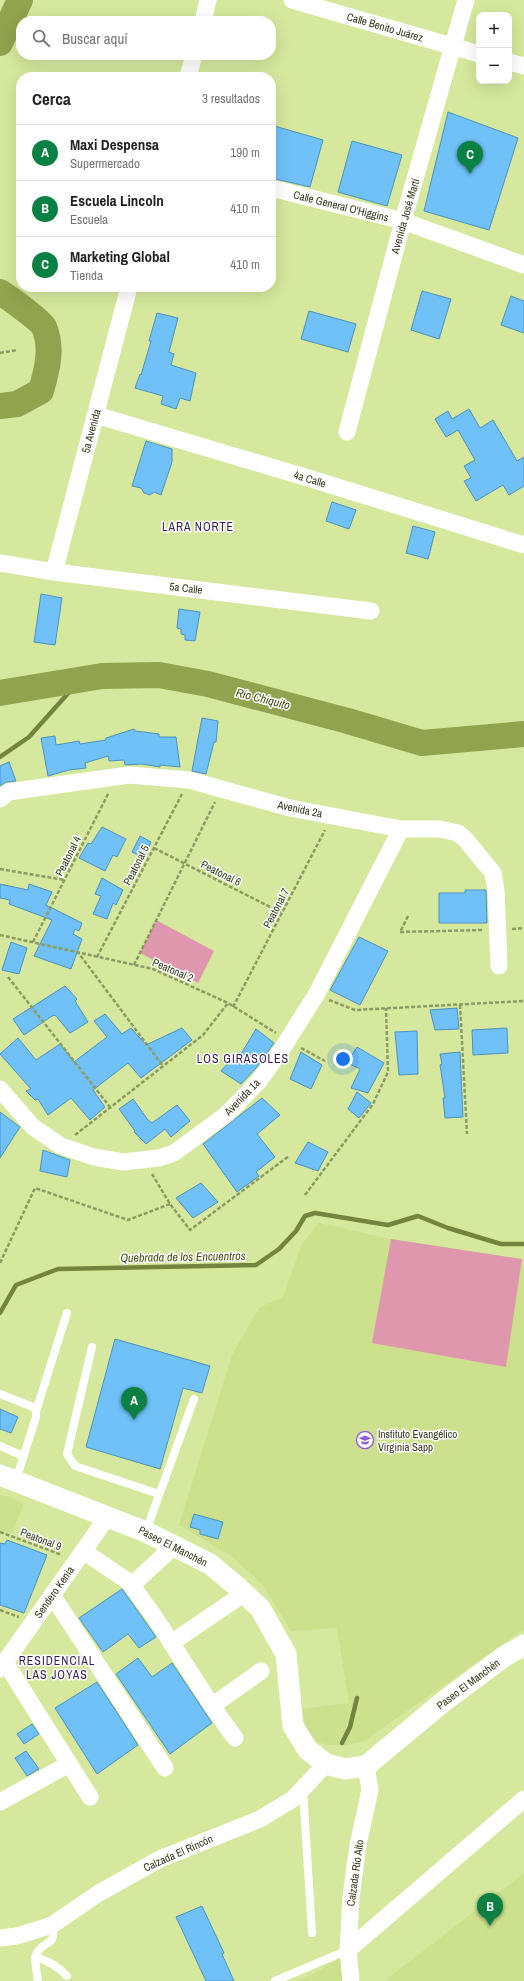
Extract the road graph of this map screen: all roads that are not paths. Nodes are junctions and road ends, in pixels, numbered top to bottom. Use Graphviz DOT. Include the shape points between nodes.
graph roads {
  1 [pos="208,0"];
  2 [pos="292,0"];
  3 [pos="466,0"];
  4 [pos="324,4"];
  5 [pos="204,16"];
  6 [pos="454,47"];
  7 [pos="476,53"];
  8 [pos="193,60"];
  9 [pos="512,63"];
  10 [pos="524,66"];
  11 [pos="189,72"];
  12 [pos="276,189"];
  13 [pos="403,221"];
  14 [pos="524,265"];
  15 [pos="128,292"];
  16 [pos="96,415"];
  17 [pos="347,432"];
  18 [pos="524,545"];
  19 [pos="0,563"];
  20 [pos="54,572"];
  21 [pos="372,611"];
  22 [pos="0,799"];
  23 [pos="401,829"];
  24 [pos="499,966"];
  25 [pos="0,1089"];
  26 [pos="67,1313"];
  27 [pos="92,1347"];
  28 [pos="0,1394"];
  29 [pos="194,1399"];
  30 [pos="36,1412"];
  31 [pos="0,1446"];
  32 [pos="24,1456"];
  33 [pos="8,1478"];
  34 [pos="159,1494"];
  35 [pos="108,1516"];
  36 [pos="146,1532"];
  37 [pos="174,1546"];
  38 [pos="79,1556"];
  39 [pos="132,1585"];
  40 [pos="245,1594"];
  41 [pos="52,1595"];
  42 [pos="171,1643"];
  43 [pos="524,1645"];
  44 [pos="274,1663"];
  45 [pos="2,1665"];
  46 [pos="212,1706"];
  47 [pos="235,1738"];
  48 [pos="69,1764"];
  49 [pos="326,1764"];
  50 [pos="366,1766"];
  51 [pos="165,1768"];
  52 [pos="303,1789"];
  53 [pos="90,1797"];
  54 [pos="524,1799"];
  55 [pos="0,1802"];
  56 [pos="52,1925"];
  57 [pos="312,1933"];
  58 [pos="0,1938"];
  59 [pos="348,1950"];
  60 [pos="35,1957"];
  61 [pos="67,1976"];
  62 [pos="38,1981"];
  63 [pos="276,1981"];
  64 [pos="351,1981"];
  1 -- 5 [label="street"];
  2 -- 4 [label="street, Calle Benito Juárez"];
  3 -- 6 [label="street, Avenida José Martí"];
  4 -- 6 [label="street, Calle Benito Juárez"];
  6 -- 7 [label="street, Calle Benito Juárez"];
  6 -- 13 [label="street, Avenida José Martí"];
  8 -- 11 [label="street"];
  9 -- 10 [label="street"];
  12 -- 13 [label="street, Calle General O'Higgins"];
  13 -- 14 [label="street, Calle General O'Higgins"];
  13 -- 17 [label="street, Avenida José Martí"];
  15 -- 16 [label="street, 5a Avenida"];
  16 -- 18 [label="street, 4a Calle"];
  16 -- 20 [label="street, 5a Avenida"];
  19 -- 20 [label="street, 5a Calle"];
  20 -- 21 [label="street, 5a Calle"];
  22 -- 23 [label="street, Avenida 2a" via="8,792 129,775 189,780 290,808"];
  23 -- 24 [label="street, Avenida 2a" via="440,829 458,833 494,873"];
  23 -- 25 [label="street, Avenida 1a" via="316,995 259,1081 227,1114 174,1152 159,1158 123,1162 94,1157 61,1146 33,1127"];
  26 -- 30 [label="lane"];
  27 -- 34 [label="lane" via="67,1454 75,1466"];
  28 -- 30 [label="lane" via="33,1408"];
  29 -- 34 [label="lane"];
  30 -- 32 [label="lane"];
  31 -- 32 [label="lane"];
  32 -- 33 [label="lane"];
  33 -- 35 [label="street, Paseo El Manchén"];
  34 -- 36 [label="lane"];
  35 -- 36 [label="street, Paseo El Manchén"];
  35 -- 38 [label="street, Sendero Kenia"];
  36 -- 37 [label="street, Paseo El Manchén"];
  37 -- 39 [label="street"];
  37 -- 40 [label="street, Paseo El Manchén" via="210,1564"];
  38 -- 39 [label="street"];
  38 -- 41 [label="street, Sendero Kenia"];
  39 -- 42 [label="street"];
  40 -- 42 [label="street"];
  40 -- 44 [label="street, Paseo El Manchén" via="260,1608"];
  41 -- 45 [label="street, Sendero Kenia"];
  41 -- 51 [label="street"];
  42 -- 46 [label="street"];
  43 -- 50 [label="street, Paseo El Manchén" via="443,1702"];
  44 -- 46 [label="street"];
  44 -- 49 [label="street, Paseo El Manchén" via="293,1726 308,1750"];
  45 -- 48 [label="street"];
  46 -- 47 [label="street"];
  48 -- 53 [label="street"];
  48 -- 55 [label="street"];
  49 -- 50 [label="street, Paseo El Manchén" via="345,1769"];
  49 -- 52 [label="street, Calzada El Rincón"];
  50 -- 59 [label="street, Calzada Río Alto" via="370,1790 350,1897"];
  52 -- 56 [label="street, Calzada El Rincón" via="293,1799 260,1819 160,1859 99,1893"];
  52 -- 57 [label="lane"];
  54 -- 59 [label="street"];
  56 -- 58 [label="street, Calzada El Rincón" via="17,1936"];
  56 -- 60 [label="lane" via="55,1936 53,1940 39,1950"];
  59 -- 63 [label="lane"];
  59 -- 64 [label="street, Calzada Río Alto"];
  60 -- 61 [label="lane" via="52,1962"];
  60 -- 62 [label="lane"];
}
